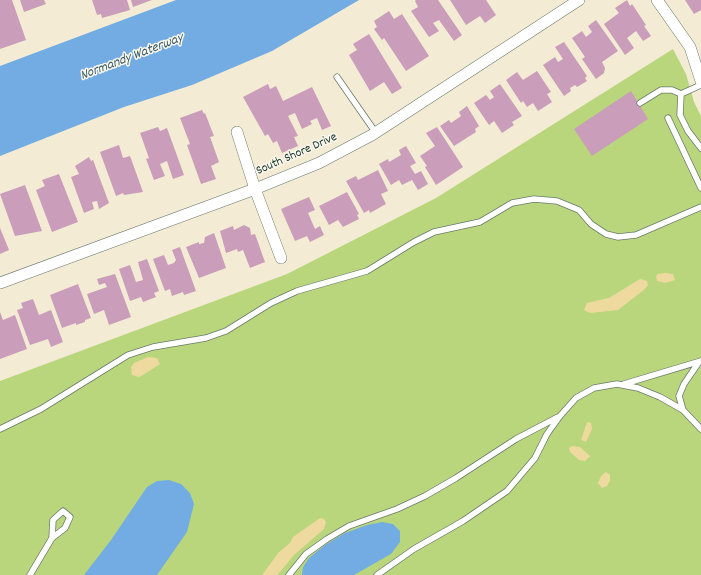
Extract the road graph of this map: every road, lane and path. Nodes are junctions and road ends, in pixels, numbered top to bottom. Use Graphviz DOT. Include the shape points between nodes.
graph roads {
  1 [pos="580,0"];
  2 [pos="657,0"];
  3 [pos="338,77"];
  4 [pos="701,81"];
  5 [pos="701,85"];
  6 [pos="681,94"];
  7 [pos="640,103"];
  8 [pos="668,118"];
  9 [pos="237,132"];
  10 [pos="376,133"];
  11 [pos="701,148"];
  12 [pos="701,188"];
  13 [pos="255,189"];
  14 [pos="701,207"];
  15 [pos="281,258"];
  16 [pos="0,283"];
  17 [pos="700,362"];
  18 [pos="622,385"];
  19 [pos="683,410"];
  20 [pos="560,416"];
  21 [pos="0,429"];
  22 [pos="701,429"];
  23 [pos="52,538"];
  24 [pos="30,575"];
  25 [pos="289,575"];
  26 [pos="378,575"];
  1 -- 10 [label="street, South Shore Drive"];
  2 -- 4 [label="street" via="690,47"];
  3 -- 10 [label="lane"];
  5 -- 6 [label="lane"];
  6 -- 7 [label="lane" via="672,90 661,90"];
  6 -- 11 [label="lane" via="680,115"];
  8 -- 12 [label="lane"];
  9 -- 13 [label="street"];
  10 -- 13 [label="street, South Shore Drive" via="318,163"];
  13 -- 15 [label="street"];
  13 -- 16 [label="street, South Shore Drive"];
  14 -- 21 [label="lane" via="636,235 618,237 606,234 591,224 579,210 558,201 534,199 512,204 480,222 434,232 367,271 297,291 271,303 226,331 206,338 153,347 128,355 40,409"];
  17 -- 18 [label="lane"];
  17 -- 19 [label="lane" via="684,384 679,396"];
  18 -- 19 [label="lane" via="660,397"];
  18 -- 20 [label="lane" via="594,388 576,398"];
  19 -- 22 [label="lane"];
  20 -- 25 [label="lane" via="516,439 425,496 349,526 327,538 306,554"];
  20 -- 26 [label="lane" via="535,458 506,491 464,521 414,549"];
  23 -- 23 [label="lane" via="65,528 70,517 63,511 53,520"];
  23 -- 24 [label="lane"];
}
